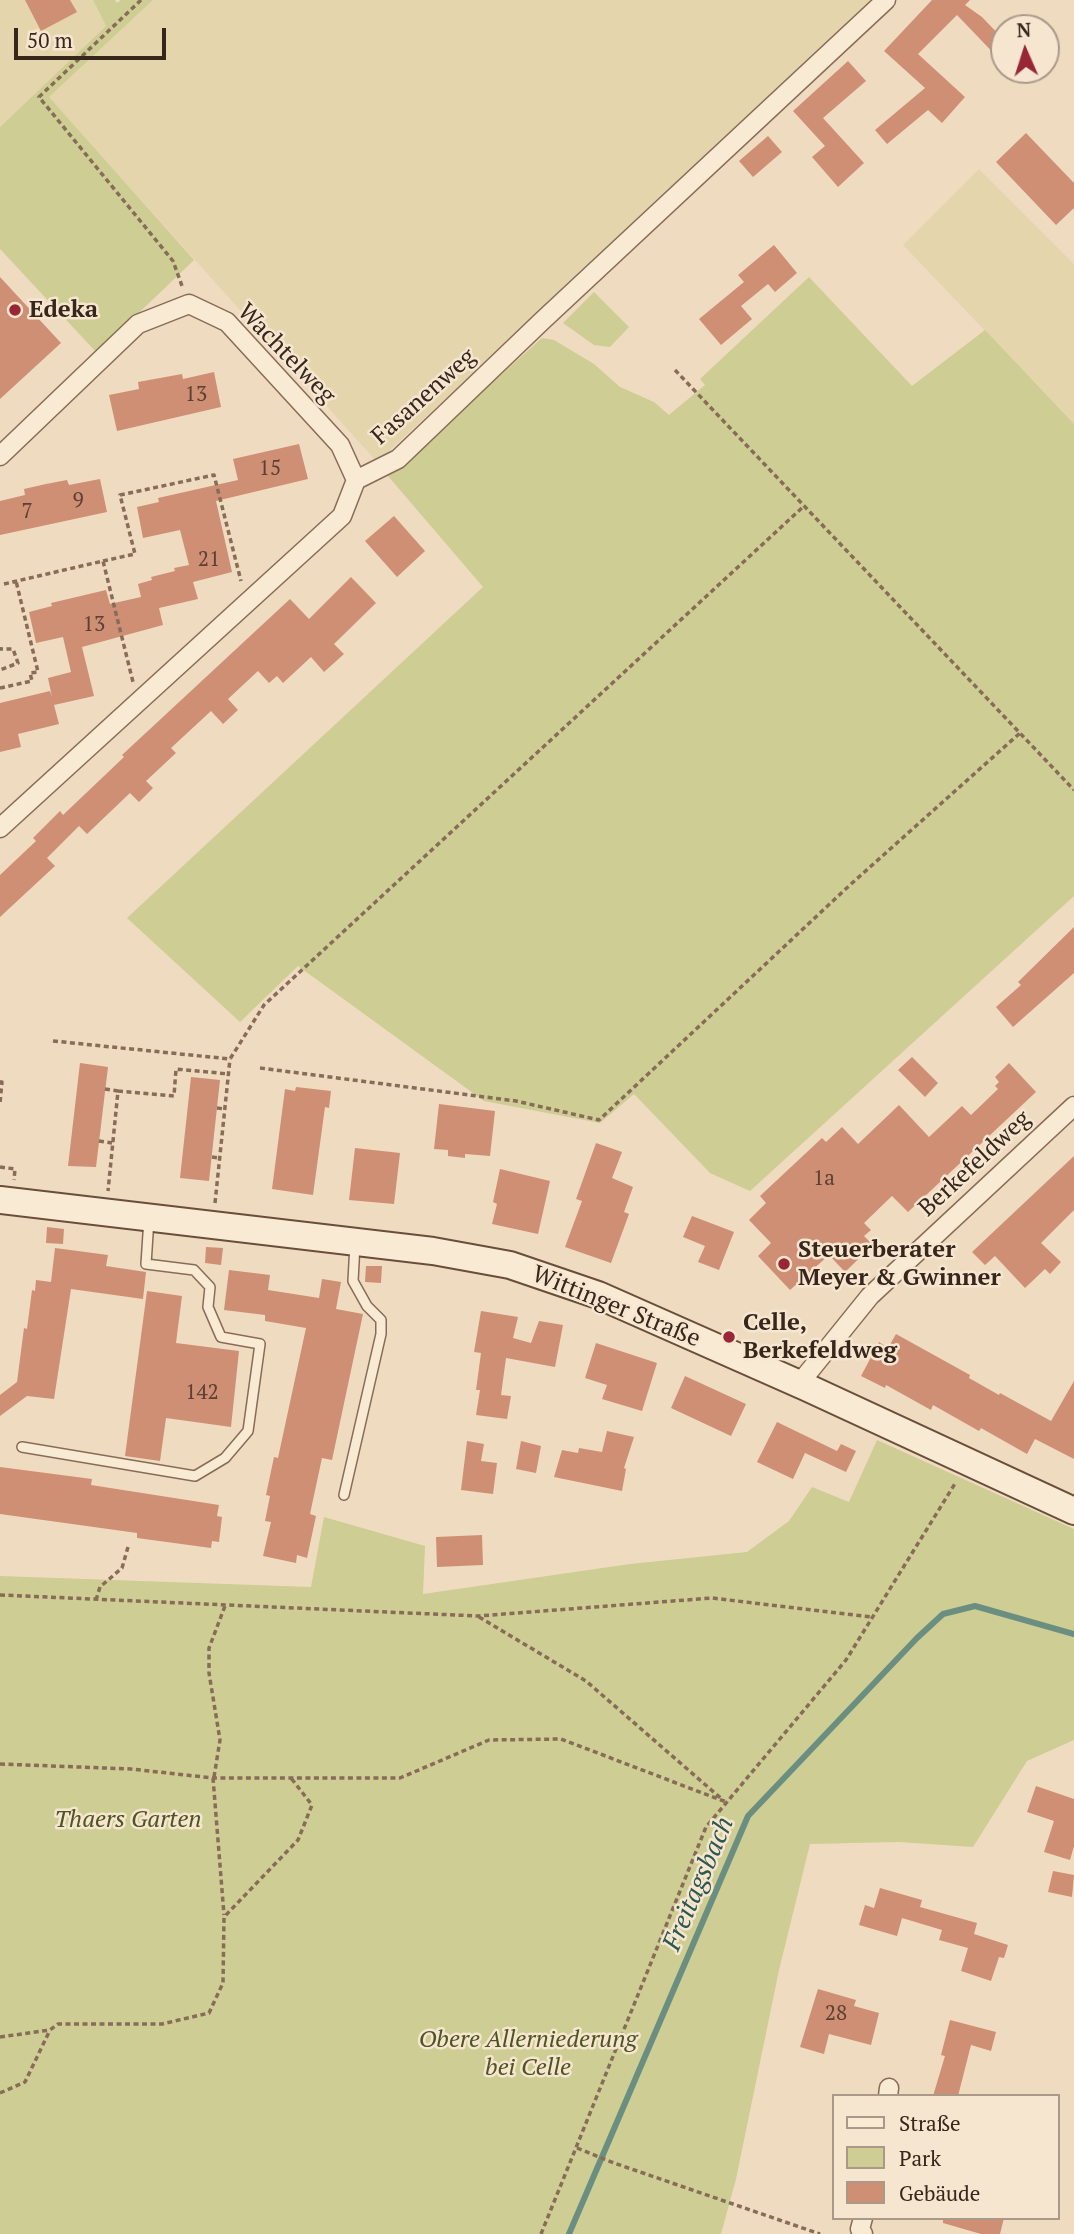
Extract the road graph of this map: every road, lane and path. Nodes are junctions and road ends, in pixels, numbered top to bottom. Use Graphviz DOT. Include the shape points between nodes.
graph roads {
  1 [pos="141,0"];
  2 [pos="887,0"];
  3 [pos="189,304"];
  4 [pos="675,370"];
  5 [pos="0,456"];
  6 [pos="356,480"];
  7 [pos="804,506"];
  8 [pos="103,561"];
  9 [pos="16,581"];
  10 [pos="4,584"];
  11 [pos="246,604"];
  12 [pos="0,647"];
  13 [pos="0,670"];
  14 [pos="0,688"];
  15 [pos="138,701"];
  16 [pos="1020,733"];
  17 [pos="1074,790"];
  18 [pos="0,828"];
  19 [pos="53,1041"];
  20 [pos="229,1059"];
  21 [pos="260,1068"];
  22 [pos="229,1074"];
  23 [pos="0,1082"];
  24 [pos="105,1089"];
  25 [pos="118,1091"];
  26 [pos="0,1103"];
  27 [pos="1074,1106"];
  28 [pos="217,1108"];
  29 [pos="225,1109"];
  30 [pos="99,1142"];
  31 [pos="112,1143"];
  32 [pos="212,1157"];
  33 [pos="219,1158"];
  34 [pos="0,1200"];
  35 [pos="107,1213"];
  36 [pos="149,1217"];
  37 [pos="213,1226"];
  38 [pos="356,1242"];
  39 [pos="799,1384"];
  40 [pos="22,1447"];
  41 [pos="968,1464"];
  42 [pos="344,1495"];
  43 [pos="1074,1511"];
  44 [pos="128,1547"];
  45 [pos="0,1595"];
  46 [pos="96,1600"];
  47 [pos="225,1606"];
  48 [pos="478,1616"];
  49 [pos="871,1617"];
  50 [pos="0,1765"];
  51 [pos="213,1777"];
  52 [pos="290,1778"];
  53 [pos="726,1802"];
  54 [pos="224,1917"];
  55 [pos="50,2030"];
  56 [pos="0,2037"];
  57 [pos="0,2093"];
  58 [pos="577,2148"];
  59 [pos="541,2234"];
  60 [pos="820,2234"];
  1 -- 3 [label="path" via="39,97 173,261"];
  2 -- 6 [label="street, Fasanenweg" via="398,459"];
  3 -- 5 [label="street" via="138,324"];
  3 -- 6 [label="street, Wachtelweg" via="228,322 340,445"];
  4 -- 7 [label="path"];
  6 -- 11 [label="street" via="342,516"];
  7 -- 16 [label="path"];
  7 -- 20 [label="path" via="264,1005"];
  8 -- 9 [label="path"];
  8 -- 11 [label="path" via="135,554 120,495 214,475"];
  8 -- 15 [label="path"];
  9 -- 10 [label="path"];
  9 -- 14 [label="path" via="38,671 30,673 32,681"];
  11 -- 15 [label="street"];
  12 -- 13 [label="path" via="13,649 18,663"];
  15 -- 18 [label="street"];
  16 -- 17 [label="path"];
  16 -- 21 [label="path" via="599,1120 516,1101"];
  19 -- 20 [label="path"];
  20 -- 22 [label="path"];
  22 -- 25 [label="path" via="176,1069 174,1096"];
  22 -- 29 [label="path"];
  23 -- 26 [label="path"];
  24 -- 25 [label="path"];
  25 -- 31 [label="path"];
  27 -- 39 [label="street, Berkefeldweg" via="870,1296"];
  28 -- 29 [label="path"];
  29 -- 33 [label="path"];
  30 -- 31 [label="path"];
  31 -- 35 [label="path"];
  32 -- 33 [label="path"];
  33 -- 37 [label="path"];
  34 -- 35 [label="main road, Wittinger Straße"];
  35 -- 36 [label="main road, Wittinger Straße"];
  36 -- 37 [label="main road, Wittinger Straße"];
  36 -- 40 [label="lane" via="146,1264 194,1270 210,1287 208,1307 221,1337 260,1344 248,1430 225,1458 195,1476"];
  37 -- 38 [label="main road, Wittinger Straße"];
  38 -- 39 [label="main road, Wittinger Straße" via="510,1265 598,1295"];
  38 -- 42 [label="lane" via="353,1281 381,1320 381,1334"];
  39 -- 41 [label="main road, Wittinger Straße"];
  41 -- 43 [label="main road, Wittinger Straße"];
  41 -- 49 [label="path"];
  44 -- 46 [label="path" via="122,1568 100,1587"];
  45 -- 46 [label="path"];
  46 -- 47 [label="path"];
  47 -- 48 [label="path"];
  47 -- 51 [label="path" via="209,1648 220,1740"];
  48 -- 49 [label="path" via="712,1598"];
  48 -- 53 [label="path" via="586,1681"];
  49 -- 53 [label="path" via="846,1660"];
  50 -- 51 [label="path"];
  51 -- 52 [label="path"];
  51 -- 54 [label="path"];
  52 -- 53 [label="path" via="400,1778 489,1741 561,1739"];
  52 -- 54 [label="path" via="312,1805 298,1840"];
  53 -- 58 [label="path" via="706,1827"];
  54 -- 55 [label="path" via="223,1983 209,2013 162,2024 58,2024"];
  55 -- 56 [label="path"];
  55 -- 57 [label="path" via="25,2082"];
  58 -- 59 [label="path"];
  58 -- 60 [label="path"];
}
